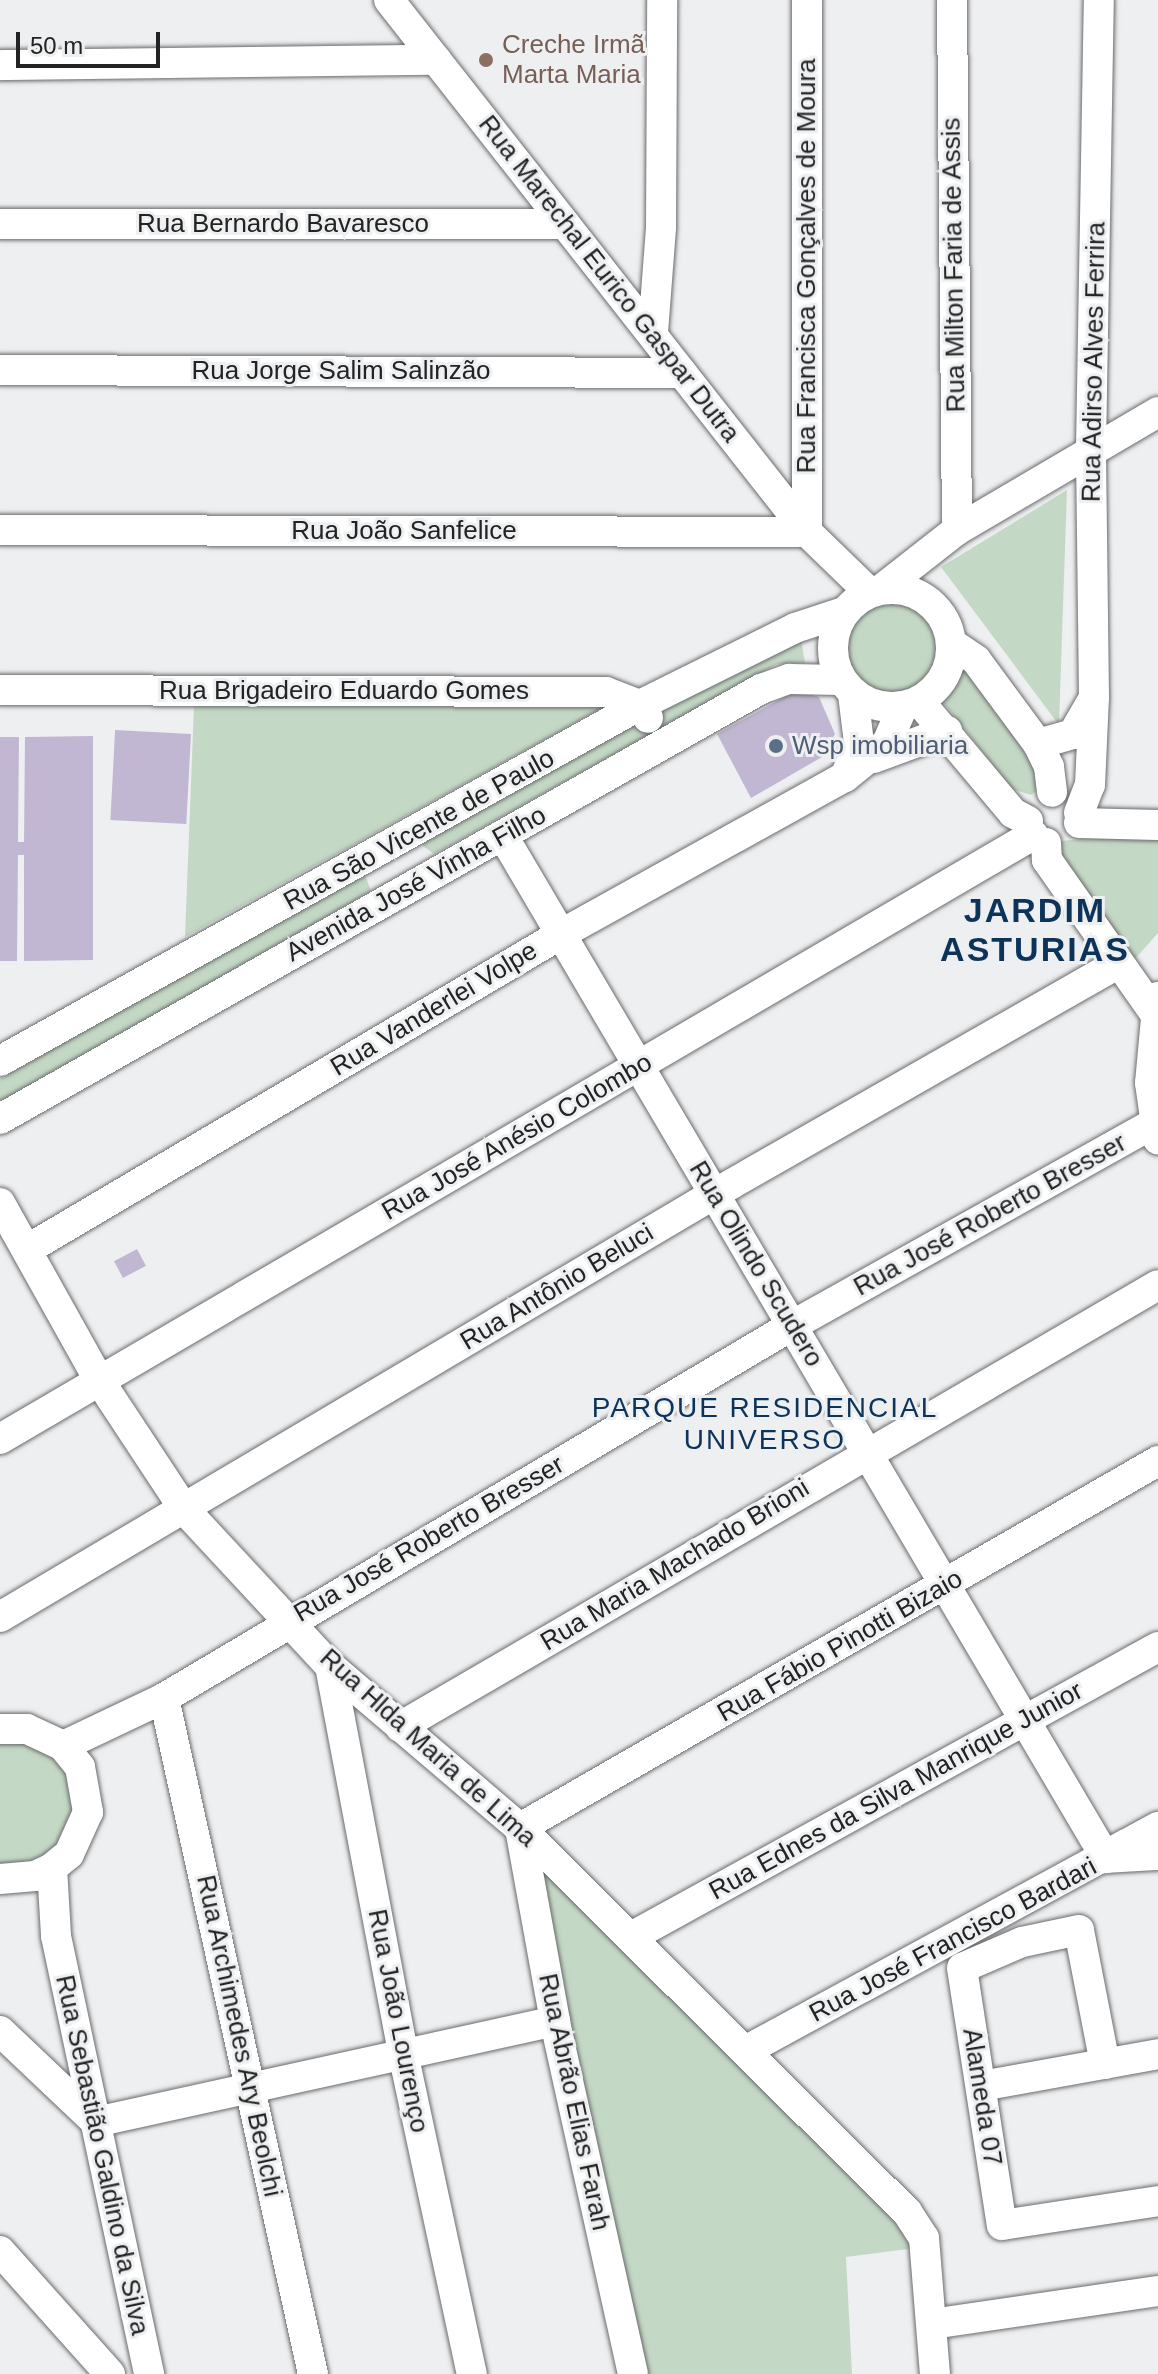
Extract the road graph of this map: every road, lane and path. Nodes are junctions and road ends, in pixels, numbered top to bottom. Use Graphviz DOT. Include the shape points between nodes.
graph roads {
  1 [pos="389,0"];
  2 [pos="662,0"];
  3 [pos="807,0"];
  4 [pos="952,0"];
  5 [pos="1099,0"];
  6 [pos="436,60"];
  7 [pos="0,65"];
  8 [pos="0,224"];
  9 [pos="565,224"];
  10 [pos="653,332"];
  11 [pos="0,370"];
  12 [pos="682,373"];
  13 [pos="1158,412"];
  14 [pos="1091,448"];
  15 [pos="0,530"];
  16 [pos="807,532"];
  17 [pos="946,537"];
  18 [pos="861,600"];
  19 [pos="937,609"];
  20 [pos="951,643"];
  21 [pos="847,687"];
  22 [pos="0,690"];
  23 [pos="911,704"];
  24 [pos="640,705"];
  25 [pos="1093,711"];
  26 [pos="947,731"];
  27 [pos="665,744"];
  28 [pos="1038,744"];
  29 [pos="873,758"];
  30 [pos="845,777"];
  31 [pos="1068,806"];
  32 [pos="1158,825"];
  33 [pos="1036,833"];
  34 [pos="410,835"];
  35 [pos="503,836"];
  36 [pos="375,856"];
  37 [pos="436,872"];
  38 [pos="399,893"];
  39 [pos="563,933"];
  40 [pos="1117,964"];
  41 [pos="1156,1004"];
  42 [pos="0,1061"];
  43 [pos="640,1065"];
  44 [pos="0,1119"];
  45 [pos="1156,1132"];
  46 [pos="714,1194"];
  47 [pos="0,1203"];
  48 [pos="28,1249"];
  49 [pos="1158,1285"];
  50 [pos="793,1325"];
  51 [pos="99,1380"];
  52 [pos="0,1439"];
  53 [pos="866,1452"];
  54 [pos="1158,1461"];
  55 [pos="184,1509"];
  56 [pos="944,1588"];
  57 [pos="0,1617"];
  58 [pos="290,1620"];
  59 [pos="1158,1647"];
  60 [pos="330,1666"];
  61 [pos="164,1698"];
  62 [pos="1024,1720"];
  63 [pos="400,1727"];
  64 [pos="0,1729"];
  65 [pos="72,1757"];
  66 [pos="1158,1827"];
  67 [pos="520,1828"];
  68 [pos="1158,1855"];
  69 [pos="1106,1858"];
  70 [pos="52,1868"];
  71 [pos="9,1879"];
  72 [pos="56,1936"];
  73 [pos="633,1936"];
  74 [pos="555,2021"];
  75 [pos="0,2031"];
  76 [pos="747,2050"];
  77 [pos="403,2053"];
  78 [pos="1158,2054"];
  79 [pos="1105,2064"];
  80 [pos="250,2085"];
  81 [pos="981,2086"];
  82 [pos="96,2122"];
  83 [pos="1158,2201"];
  84 [pos="0,2251"];
  85 [pos="1158,2291"];
  86 [pos="932,2324"];
  87 [pos="110,2374"];
  88 [pos="149,2374"];
  89 [pos="313,2374"];
  90 [pos="472,2374"];
  91 [pos="633,2374"];
  92 [pos="935,2374"];
  1 -- 6 [label="street, Rua Marechal Eurico Gaspar Dutra"];
  2 -- 10 [label="street" via="661,227"];
  3 -- 16 [label="street, Rua Francisca Gonçalves de Moura"];
  4 -- 17 [label="street, Rua Milton Faria de Assis"];
  5 -- 14 [label="street, Rua Adirso Alves Ferrira"];
  6 -- 7 [label="street"];
  6 -- 9 [label="street, Rua Marechal Eurico Gaspar Dutra"];
  8 -- 9 [label="street, Rua Bernardo Bavaresco"];
  9 -- 10 [label="street, Rua Marechal Eurico Gaspar Dutra"];
  10 -- 12 [label="street, Rua Marechal Eurico Gaspar Dutra"];
  11 -- 12 [label="street, Rua Jorge Salim Salinzão"];
  12 -- 16 [label="street, Rua Marechal Eurico Gaspar Dutra"];
  13 -- 14 [label="street, Rua São Vicente de Paulo"];
  14 -- 17 [label="street, Rua São Vicente de Paulo"];
  14 -- 25 [label="street, Rua Adirso Alves Ferrira"];
  15 -- 16 [label="street, Rua João Sanfelice"];
  16 -- 18 [label="street, Rua Marechal Eurico Gaspar Dutra"];
  17 -- 18 [label="street, Rua São Vicente de Paulo"];
  17 -- 19 [label="street, Rua Milton Faria de Assis"];
  18 -- 19 [label="street" via="913,592"];
  18 -- 21 [label="street" via="834,634 832,658"];
  18 -- 24 [label="street, Rua São Vicente de Paulo"];
  19 -- 20 [label="street"];
  20 -- 23 [label="street" via="944,677"];
  20 -- 28 [label="street" via="976,660"];
  21 -- 23 [label="street" via="885,707"];
  21 -- 27 [label="street, Avenida José Vinha Filho" via="789,679"];
  21 -- 30 [label="street" via="859,743"];
  22 -- 24 [label="street, Rua Brigadeiro Eduardo Gomes" via="606,692"];
  23 -- 26 [label="street"];
  23 -- 29 [label="street, Rua Vanderlei Volpe"];
  24 -- 27 [label="street"];
  24 -- 34 [label="street, Rua São Vicente de Paulo"];
  25 -- 28 [label="street" via="1073,734"];
  25 -- 31 [label="street, Rua Adirso Alves Ferrira" via="1090,785"];
  26 -- 29 [label="street"];
  26 -- 33 [label="street" via="1013,813"];
  27 -- 35 [label="street, Avenida José Vinha Filho"];
  28 -- 31 [label="street"];
  29 -- 30 [label="street, Rua Vanderlei Volpe"];
  30 -- 39 [label="street, Rua Vanderlei Volpe"];
  31 -- 32 [label="street"];
  31 -- 33 [label="street" via="1037,799"];
  31 -- 33 [label="street, Rua José Anésio Colombo" via="1067,840"];
  33 -- 40 [label="street" via="1047,860"];
  33 -- 43 [label="street, Rua José Anésio Colombo"];
  34 -- 36 [label="street, Rua São Vicente de Paulo"];
  34 -- 37 [label="street"];
  35 -- 37 [label="street, Avenida José Vinha Filho"];
  35 -- 39 [label="street, Rua Olindo Scudero"];
  36 -- 38 [label="street"];
  36 -- 42 [label="street, Rua São Vicente de Paulo"];
  37 -- 38 [label="street, Avenida José Vinha Filho"];
  38 -- 44 [label="street, Avenida José Vinha Filho"];
  39 -- 43 [label="street, Rua Olindo Scudero"];
  39 -- 48 [label="street, Rua Vanderlei Volpe"];
  40 -- 41 [label="street"];
  40 -- 46 [label="street, Rua Antônio Beluci"];
  41 -- 45 [label="street"];
  43 -- 46 [label="street, Rua Olindo Scudero"];
  43 -- 51 [label="street, Rua José Anésio Colombo"];
  45 -- 50 [label="street, Rua José Roberto Bresser"];
  46 -- 50 [label="street, Rua Olindo Scudero"];
  46 -- 55 [label="street, Rua Antônio Beluci"];
  47 -- 48 [label="street, Rua Hlda Maria de Lima"];
  48 -- 51 [label="street, Rua Hlda Maria de Lima"];
  49 -- 53 [label="street, Rua Maria Machado Brioni"];
  50 -- 53 [label="street, Rua Olindo Scudero"];
  50 -- 58 [label="street, Rua José Roberto Bresser"];
  51 -- 52 [label="street, Rua José Anésio Colombo"];
  51 -- 55 [label="street, Rua Hlda Maria de Lima"];
  53 -- 56 [label="street, Rua Olindo Scudero"];
  53 -- 63 [label="street, Rua Maria Machado Brioni"];
  54 -- 56 [label="street, Rua Fábio Pinotti Bizaio"];
  55 -- 57 [label="street, Rua Antônio Beluci"];
  55 -- 58 [label="street, Rua Hlda Maria de Lima"];
  56 -- 62 [label="street, Rua Olindo Scudero"];
  56 -- 67 [label="street, Rua Fábio Pinotti Bizaio"];
  58 -- 60 [label="street, Rua Hlda Maria de Lima"];
  58 -- 61 [label="street, Rua José Roberto Bresser"];
  59 -- 62 [label="street, Rua Ednes da Silva Manrique Junior"];
  60 -- 63 [label="street, Rua Hlda Maria de Lima"];
  60 -- 77 [label="street, Rua João Lourenço"];
  61 -- 65 [label="street, Rua José Roberto Bresser"];
  61 -- 80 [label="street, Rua Archimedes Ary Beolchi"];
  62 -- 69 [label="street, Rua Olindo Scudero"];
  62 -- 73 [label="street, Rua Ednes da Silva Manrique Junior"];
  63 -- 67 [label="street, Rua Hlda Maria de Lima"];
  64 -- 65 [label="street" via="27,1729"];
  65 -- 70 [label="street" via="88,1812 69,1854"];
  66 -- 69 [label="street, Rua José Francisco Bardari"];
  67 -- 73 [label="street, Rua Hlda Maria de Lima"];
  67 -- 74 [label="street, Rua Abrão Elias Farah"];
  68 -- 69 [label="street"];
  69 -- 76 [label="street, Rua José Francisco Bardari"];
  70 -- 71 [label="street"];
  70 -- 72 [label="street, Rua Sebastião Galdino da Silva"];
  71 -- 72 [label="street, Rua Sebastião Galdino da Silva"];
  72 -- 82 [label="street, Rua Sebastião Galdino da Silva"];
  73 -- 76 [label="street, Rua Hlda Maria de Lima"];
  74 -- 77 [label="street"];
  74 -- 91 [label="street, Rua Abrão Elias Farah"];
  75 -- 82 [label="street"];
  76 -- 86 [label="street, Rua Hlda Maria de Lima" via="907,2212 924,2238"];
  77 -- 80 [label="street"];
  77 -- 90 [label="street, Rua João Lourenço"];
  78 -- 79 [label="street"];
  79 -- 81 [label="street"];
  79 -- 81 [label="street, Alameda 07" via="1079,1930 1022,1942 962,1968"];
  80 -- 82 [label="street"];
  80 -- 89 [label="street, Rua Archimedes Ary Beolchi"];
  81 -- 83 [label="street, Alameda 07" via="1002,2225"];
  82 -- 88 [label="street, Rua Sebastião Galdino da Silva"];
  84 -- 87 [label="street"];
  85 -- 86 [label="street"];
  86 -- 92 [label="street"];
}
